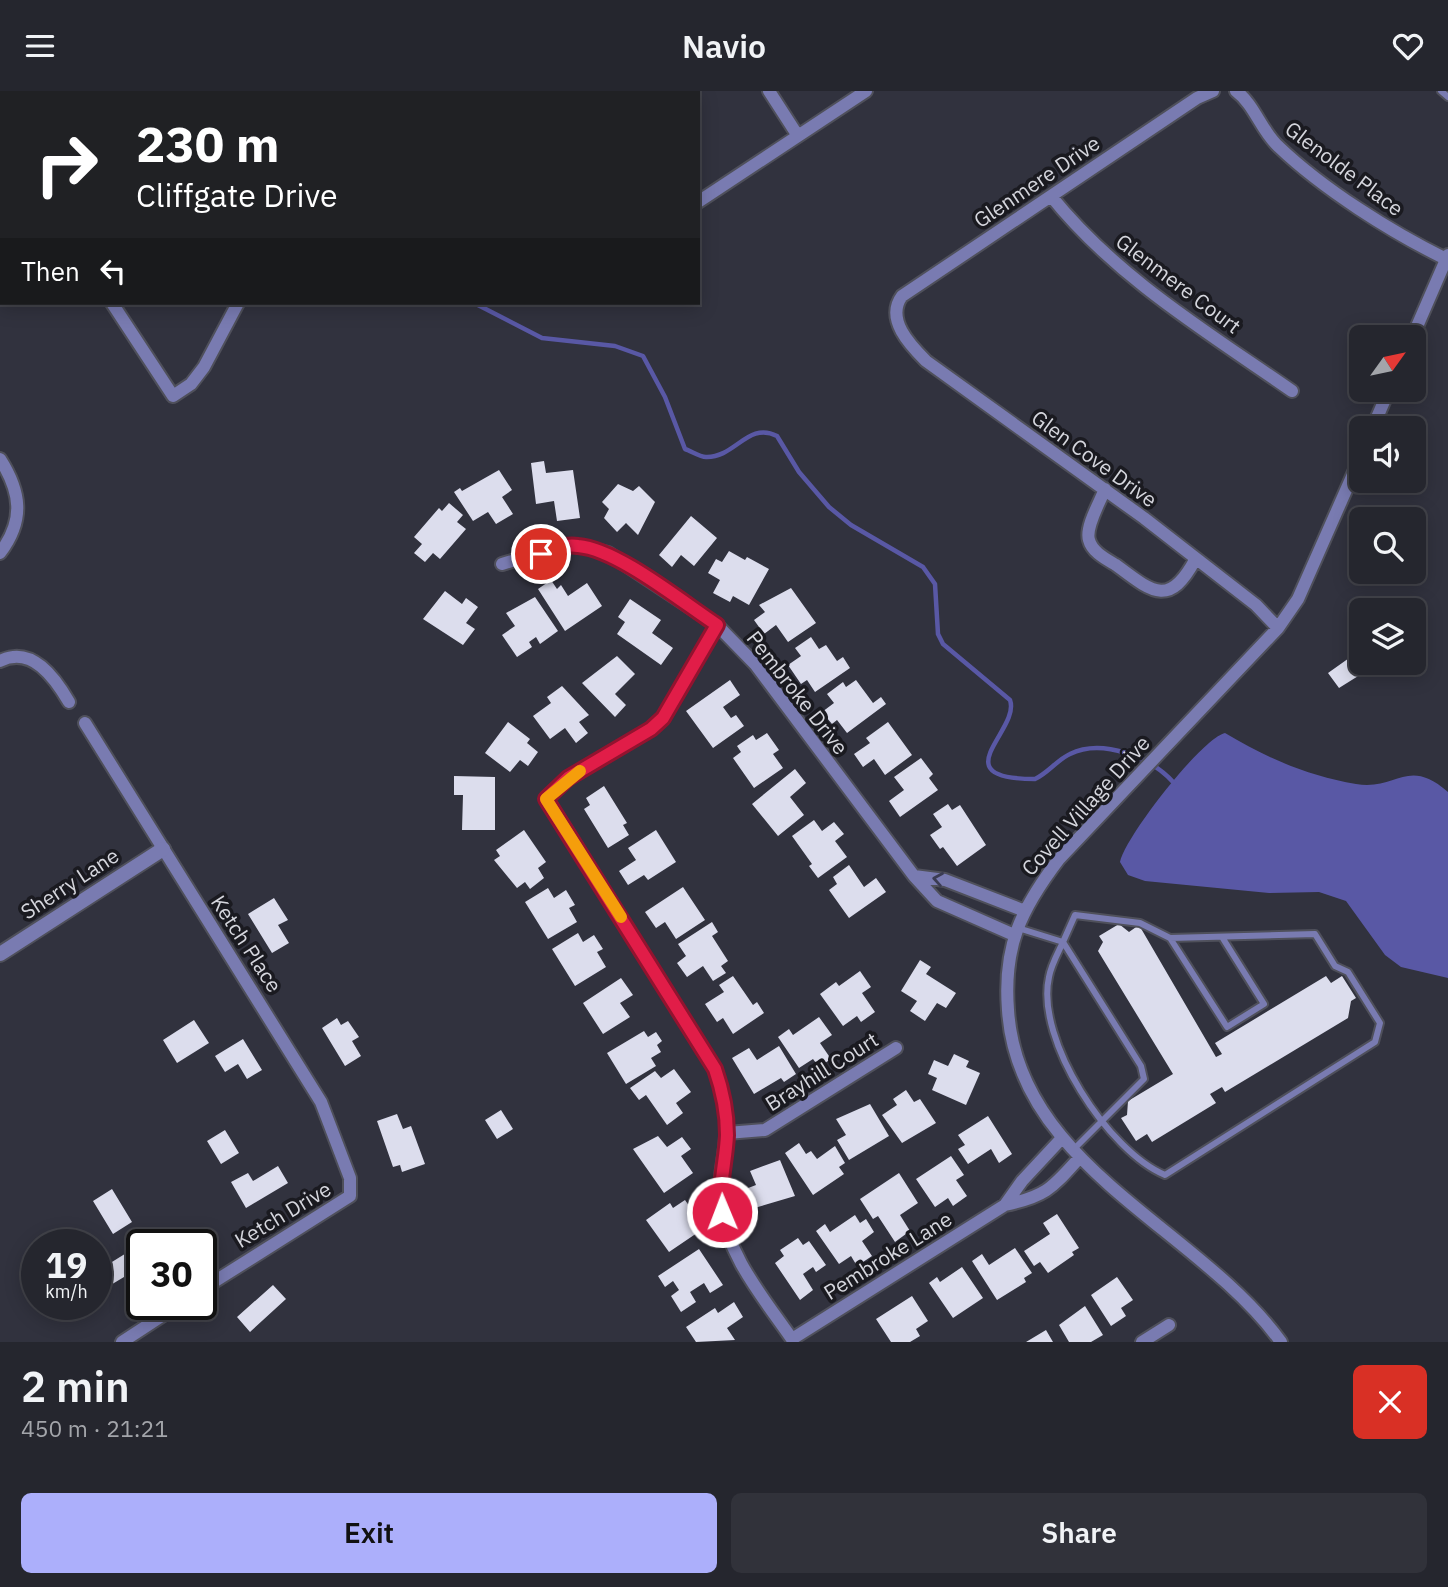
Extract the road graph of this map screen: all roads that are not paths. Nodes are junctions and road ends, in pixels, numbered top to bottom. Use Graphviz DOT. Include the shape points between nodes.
graph roads {
  1 [pos="769,91"];
  2 [pos="866,91"];
  3 [pos="1213,91"];
  4 [pos="1236,91"];
  5 [pos="1441,91"];
  6 [pos="1448,97"];
  7 [pos="798,136"];
  8 [pos="1051,196"];
  9 [pos="700,201"];
  10 [pos="1447,257"];
  11 [pos="113,305"];
  12 [pos="237,305"];
  13 [pos="896,316"];
  14 [pos="1418,325"];
  15 [pos="1292,391"];
  16 [pos="0,459"];
  17 [pos="1349,483"];
  18 [pos="1105,489"];
  19 [pos="0,553"];
  20 [pos="1195,560"];
  21 [pos="502,564"];
  22 [pos="717,625"];
  23 [pos="1278,628"];
  24 [pos="0,661"];
  25 [pos="69,702"];
  26 [pos="85,723"];
  27 [pos="163,849"];
  28 [pos="914,876"];
  29 [pos="965,888"];
  30 [pos="1025,911"];
  31 [pos="956,912"];
  32 [pos="1015,931"];
  33 [pos="1222,937"];
  34 [pos="1170,938"];
  35 [pos="1063,942"];
  36 [pos="0,954"];
  37 [pos="896,1048"];
  38 [pos="1103,1121"];
  39 [pos="727,1133"];
  40 [pos="1062,1138"];
  41 [pos="1077,1154"];
  42 [pos="1029,1174"];
  43 [pos="1047,1192"];
  44 [pos="350,1196"];
  45 [pos="1005,1205"];
  46 [pos="217,1280"];
  47 [pos="156,1320"];
  48 [pos="1169,1325"];
  49 [pos="793,1340"];
  50 [pos="122,1342"];
  51 [pos="1142,1342"];
  52 [pos="1281,1342"];
  1 -- 7 [label="street"];
  2 -- 7 [label="street"];
  3 -- 8 [label="street, Glenmere Drive"];
  4 -- 10 [label="street, Glenolde Place" via="1264,131 1294,161 1409,241"];
  5 -- 6 [label="lane"];
  7 -- 9 [label="street"];
  8 -- 13 [label="street, Glenmere Drive" via="902,296"];
  8 -- 15 [label="street, Glenmere Court" via="1080,232 1136,281"];
  10 -- 14 [label="street"];
  11 -- 12 [label="street" via="173,396 191,384 204,367"];
  13 -- 18 [label="street, Glen Cove Drive" via="910,346 926,361"];
  16 -- 19 [label="street" via="17,488 19,505 9,541"];
  17 -- 23 [label="street, Covell Village Drive" via="1298,599"];
  18 -- 20 [label="street, Glen Cove Drive"];
  18 -- 20 [label="street" via="1088,531 1095,550 1145,588 1159,592 1184,580"];
  20 -- 23 [label="street, Glen Cove Drive" via="1256,605"];
  21 -- 22 [label="street, Pembroke Drive" via="562,546 608,553"];
  22 -- 28 [label="street, Pembroke Drive" via="755,664"];
  22 -- 39 [label="street" via="663,718 568,778 546,799 715,1069 723,1091"];
  23 -- 30 [label="street, Covell Village Drive" via="1059,859"];
  24 -- 25 [label="street" via="28,658 41,665 56,679"];
  26 -- 27 [label="street, Ketch Place"];
  27 -- 36 [label="street, Sherry Lane"];
  27 -- 44 [label="street, Ketch Place" via="321,1102 350,1178"];
  29 -- 28 [label="street, one-way"];
  28 -- 31 [label="street, Pembroke Drive" via="937,901"];
  29 -- 30 [label="street"];
  29 -- 31 [label="street"];
  30 -- 32 [label="street, Covell Village Drive"];
  31 -- 32 [label="street, Pembroke Drive"];
  32 -- 35 [label="lane"];
  32 -- 40 [label="street, Covell Village Drive" via="1006,988 1016,1063 1035,1101"];
  33 -- 34 [label="lane"];
  33 -- 34 [label="lane" via="1264,1004 1227,1027"];
  33 -- 38 [label="lane" via="1315,934 1335,966 1348,972 1380,1023 1375,1042 1166,1175 1152,1170"];
  34 -- 35 [label="lane" via="1140,923 1075,915"];
  35 -- 38 [label="lane" via="1048,978 1050,1019 1060,1055"];
  35 -- 38 [label="lane" via="1141,1066 1144,1079"];
  37 -- 39 [label="street, Brayhill Court" via="765,1130"];
  38 -- 41 [label="lane"];
  39 -- 49 [label="street" via="720,1198 725,1226 742,1267"];
  40 -- 41 [label="street, Covell Village Drive"];
  40 -- 42 [label="street, Pembroke Lane"];
  41 -- 43 [label="street, Pembroke Lane"];
  41 -- 52 [label="street, Covell Village Drive" via="1247,1303"];
  42 -- 43 [label="street"];
  42 -- 45 [label="street, Pembroke Lane"];
  43 -- 45 [label="street, Pembroke Lane"];
  44 -- 46 [label="street, Ketch Drive"];
  45 -- 49 [label="street, Pembroke Lane"];
  47 -- 50 [label="street"];
  48 -- 51 [label="street"];
}
